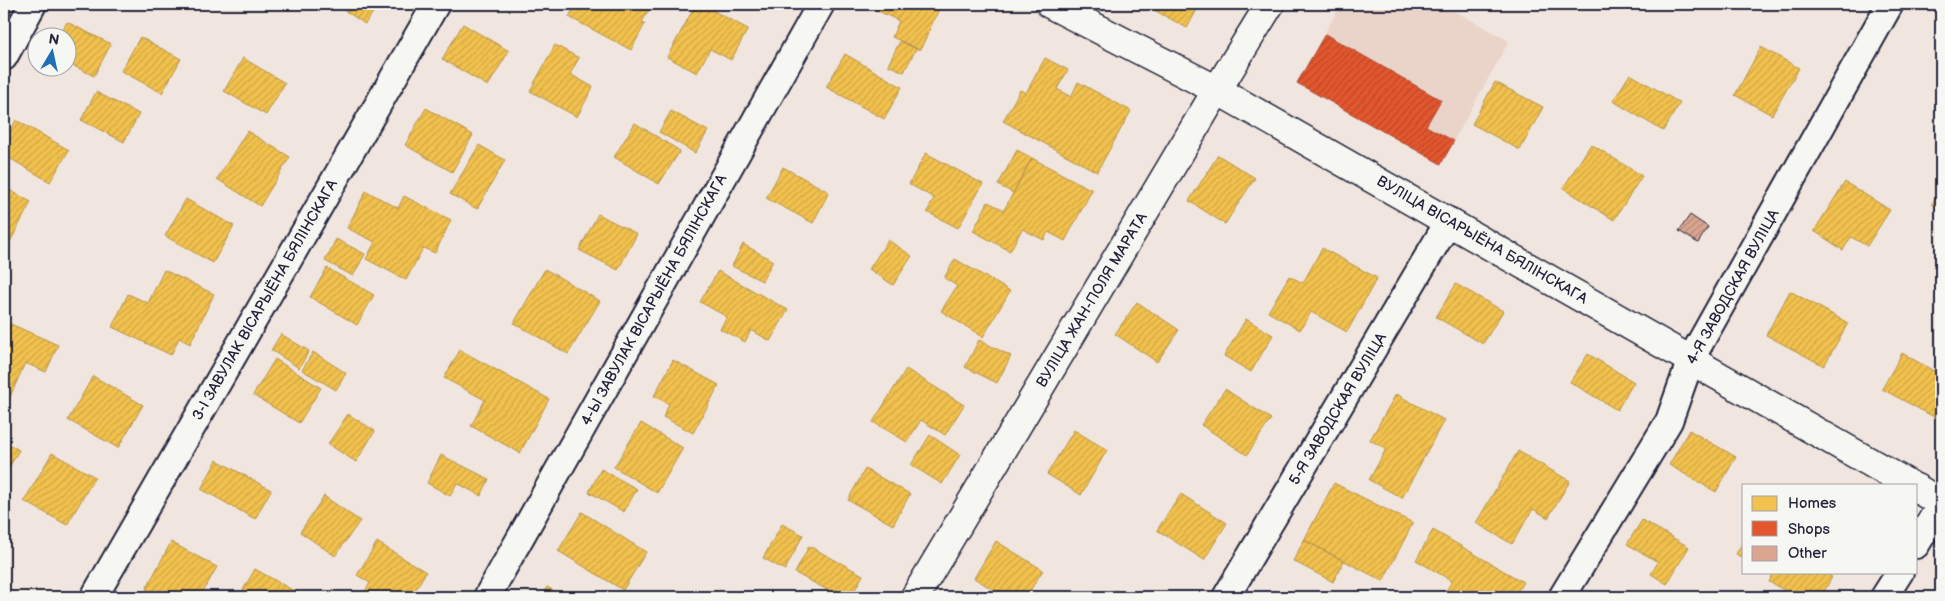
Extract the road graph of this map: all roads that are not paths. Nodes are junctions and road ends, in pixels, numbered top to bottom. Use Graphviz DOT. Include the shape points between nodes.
graph roads {
  1 [pos="33,4"];
  2 [pos="436,4"];
  3 [pos="821,4"];
  4 [pos="1050,4"];
  5 [pos="1270,4"];
  6 [pos="1890,4"];
  7 [pos="4,57"];
  8 [pos="1217,90"];
  9 [pos="1449,221"];
  10 [pos="1692,359"];
  11 [pos="1908,484"];
  12 [pos="1918,489"];
  13 [pos="1941,503"];
  14 [pos="1918,542"];
  15 [pos="1899,574"];
  16 [pos="94,597"];
  17 [pos="487,597"];
  18 [pos="915,597"];
  19 [pos="1226,597"];
  20 [pos="1562,597"];
  21 [pos="1884,597"];
  1 -- 7 [label="street"];
  2 -- 16 [label="street, 3-І ЗАВУЛАК ВІСАРЫЁНА БЯЛІНСКАГА"];
  3 -- 17 [label="street, 4-Ы ЗАВУЛАК ВІСАРЫЁНА БЯЛІНСКАГА"];
  4 -- 8 [label="street, ВУЛІЦА ВІСАРЫЁНА БЯЛІНСКАГА"];
  5 -- 8 [label="street, ВУЛІЦА ЖАН-ПОЛЯ МАРАТА"];
  6 -- 10 [label="street, 4-Я ЗАВОДСКАЯ ВУЛІЦА"];
  8 -- 9 [label="street, ВУЛІЦА ВІСАРЫЁНА БЯЛІНСКАГА"];
  8 -- 18 [label="street, ВУЛІЦА ЖАН-ПОЛЯ МАРАТА"];
  9 -- 10 [label="street, ВУЛІЦА ВІСАРЫЁНА БЯЛІНСКАГА"];
  9 -- 19 [label="street, 5-Я ЗАВОДСКАЯ ВУЛІЦА"];
  10 -- 11 [label="street, ВУЛІЦА ВІСАРЫЁНА БЯЛІНСКАГА"];
  10 -- 20 [label="street, 4-Я ЗАВОДСКАЯ ВУЛІЦА" via="1669,421"];
  12 -- 13 [label="street"];
  13 -- 14 [label="street"];
  15 -- 21 [label="street"];
}
